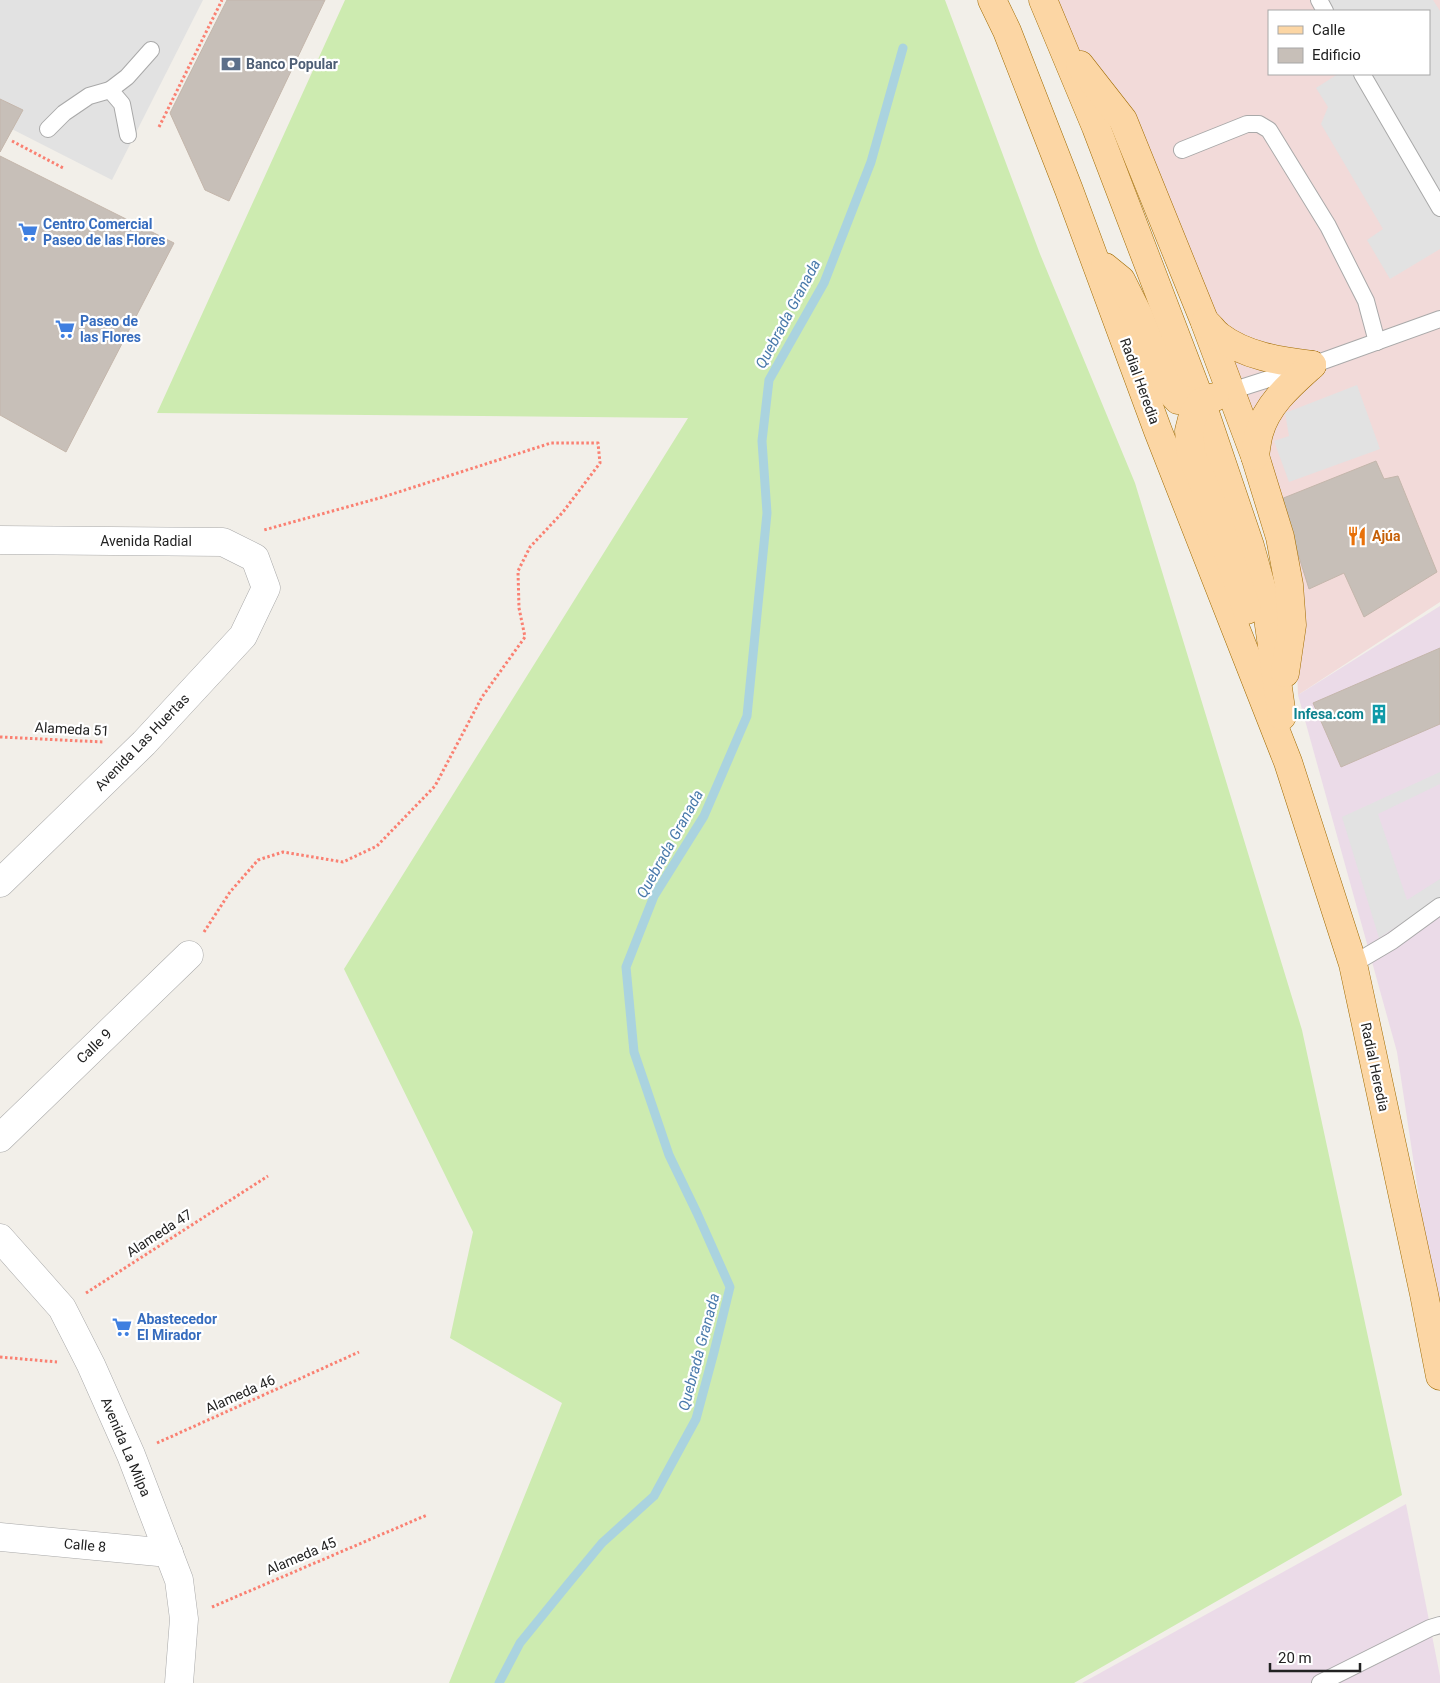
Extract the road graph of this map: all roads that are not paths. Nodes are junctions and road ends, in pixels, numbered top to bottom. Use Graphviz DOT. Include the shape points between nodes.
graph roads {
  1 [pos="992,0"];
  2 [pos="1043,0"];
  3 [pos="1058,36"];
  4 [pos="151,50"];
  5 [pos="1363,75"];
  6 [pos="110,90"];
  7 [pos="48,130"];
  8 [pos="128,135"];
  9 [pos="1182,150"];
  10 [pos="1440,208"];
  11 [pos="1094,258"];
  12 [pos="1440,319"];
  13 [pos="1204,320"];
  14 [pos="1377,342"];
  15 [pos="1312,365"];
  16 [pos="1231,391"];
  17 [pos="1201,402"];
  18 [pos="1255,456"];
  19 [pos="0,540"];
  20 [pos="266,588"];
  21 [pos="1276,714"];
  22 [pos="0,883"];
  23 [pos="1440,906"];
  24 [pos="189,955"];
  25 [pos="1353,964"];
  26 [pos="0,1138"];
  27 [pos="0,1238"];
  28 [pos="1440,1376"];
  29 [pos="0,1537"];
  30 [pos="169,1553"];
  31 [pos="1440,1625"];
  32 [pos="179,1683"];
  33 [pos="1320,1683"];
  1 -- 11 [label="main road, Radial Heredia" via="1011,40"];
  2 -- 3 [label="main road, Radial Heredia"];
  3 -- 13 [label="main road" via="1123,120"];
  3 -- 17 [label="main road, Radial Heredia"];
  4 -- 6 [label="lane"];
  5 -- 10 [label="lane"];
  6 -- 7 [label="lane" via="88,96 64,113"];
  6 -- 8 [label="lane" via="122,104"];
  9 -- 14 [label="lane" via="1247,124 1259,124 1269,130 1328,226 1366,301"];
  11 -- 17 [label="main road" via="1121,280 1168,389 1178,400"];
  11 -- 21 [label="main road, Radial Heredia" via="1158,431"];
  12 -- 14 [label="lane"];
  13 -- 15 [label="main road" via="1236,347 1280,361"];
  13 -- 16 [label="main road"];
  14 -- 15 [label="lane"];
  15 -- 16 [label="lane"];
  15 -- 18 [label="main road" via="1283,392 1268,413 1259,432"];
  16 -- 17 [label="main road"];
  16 -- 18 [label="main road"];
  17 -- 21 [label="main road, Radial Heredia" via="1250,546 1266,604"];
  18 -- 21 [label="main road" via="1280,537 1290,585 1292,625"];
  19 -- 20 [label="street, Avenida Radial" via="223,542 255,558"];
  20 -- 22 [label="street, Avenida Las Huertas" via="244,636 144,743"];
  21 -- 25 [label="main road, Radial Heredia" via="1288,762"];
  23 -- 25 [label="lane"];
  24 -- 26 [label="street, Calle 9"];
  25 -- 28 [label="main road, Radial Heredia"];
  27 -- 30 [label="street, Avenida La Milpa" via="62,1308 91,1365"];
  29 -- 30 [label="street, Calle 8"];
  30 -- 32 [label="street, Avenida La Milpa" via="179,1580 184,1619"];
  31 -- 33 [label="lane"];
}
